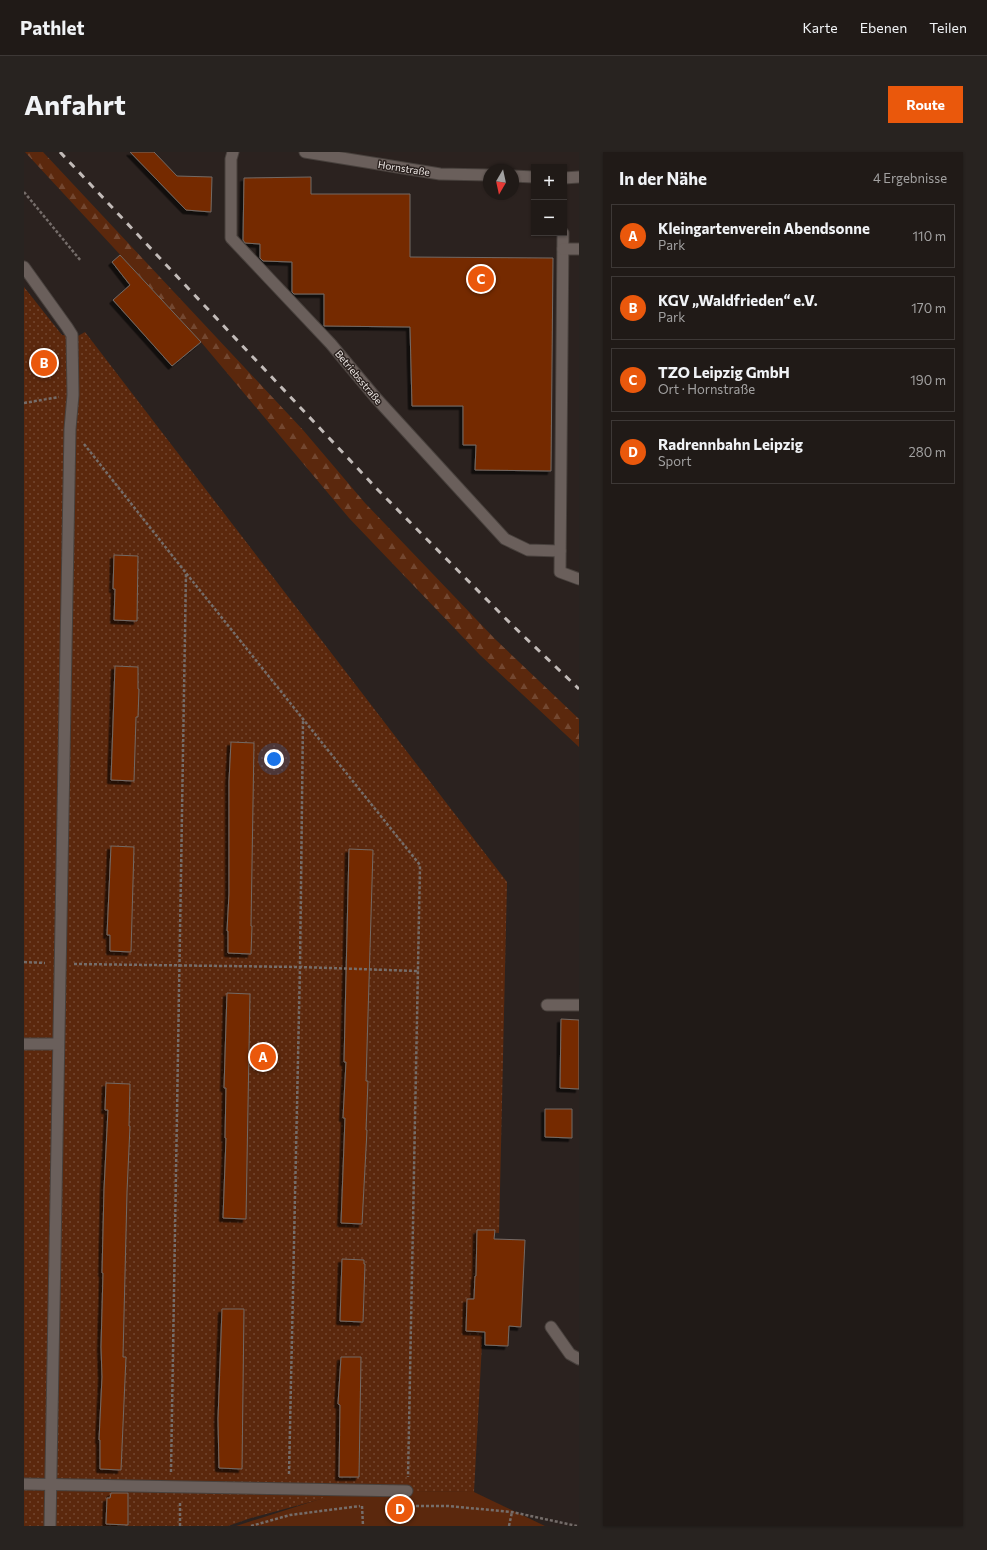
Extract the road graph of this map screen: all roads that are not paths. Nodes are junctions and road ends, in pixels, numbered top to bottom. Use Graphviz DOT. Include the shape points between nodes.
graph roads {
  1 [pos="232,152"];
  2 [pos="305,152"];
  3 [pos="318,153"];
  4 [pos="483,175"];
  5 [pos="519,176"];
  6 [pos="531,177"];
  7 [pos="579,177"];
  8 [pos="567,178"];
  9 [pos="563,236"];
  10 [pos="563,249"];
  11 [pos="579,249"];
  12 [pos="24,267"];
  13 [pos="560,551"];
  14 [pos="579,579"];
  15 [pos="547,1004"];
  16 [pos="579,1005"];
  17 [pos="24,1044"];
  18 [pos="58,1044"];
  19 [pos="551,1327"];
  20 [pos="579,1359"];
  21 [pos="24,1484"];
  22 [pos="51,1484"];
  23 [pos="407,1491"];
  24 [pos="50,1526"];
  1 -- 13 [label="street, Betriebsstraße" via="231,238 331,344 376,398 505,539 528,550"];
  2 -- 3 [label="street, Hornstraße"];
  3 -- 4 [label="street, Hornstraße" via="440,174"];
  5 -- 6 [label="street"];
  7 -- 8 [label="street"];
  9 -- 10 [label="street"];
  10 -- 11 [label="street"];
  10 -- 13 [label="street"];
  12 -- 18 [label="street" via="72,335 73,395 70,429"];
  13 -- 14 [label="street" via="560,572"];
  15 -- 16 [label="street"];
  17 -- 18 [label="street"];
  18 -- 22 [label="street"];
  19 -- 20 [label="street" via="570,1354"];
  21 -- 22 [label="street"];
  22 -- 23 [label="street"];
  22 -- 24 [label="street"];
}
